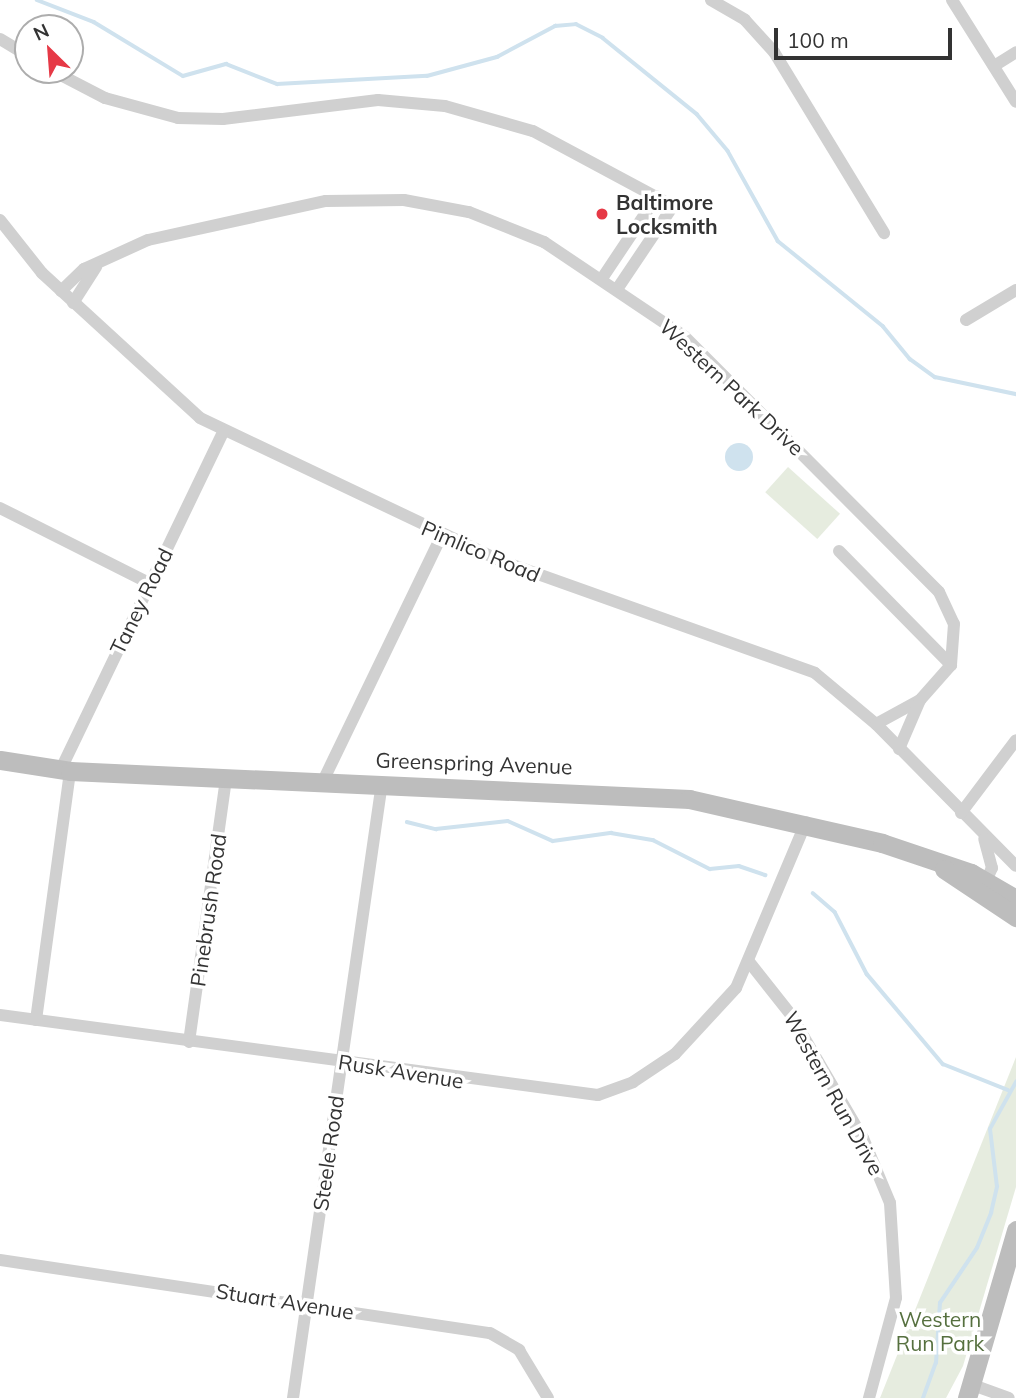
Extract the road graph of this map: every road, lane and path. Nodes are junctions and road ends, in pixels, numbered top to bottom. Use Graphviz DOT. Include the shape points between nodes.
graph roads {
  1 [pos="711,0"];
  2 [pos="952,0"];
  3 [pos="1016,52"];
  4 [pos="994,66"];
  5 [pos="78,84"];
  6 [pos="1016,102"];
  7 [pos="657,196"];
  8 [pos="0,220"];
  9 [pos="884,233"];
  10 [pos="96,267"];
  11 [pos="603,277"];
  12 [pos="618,288"];
  13 [pos="1016,290"];
  14 [pos="61,291"];
  15 [pos="73,303"];
  16 [pos="965,320"];
  17 [pos="223,432"];
  18 [pos="0,508"];
  19 [pos="442,535"];
  20 [pos="839,551"];
  21 [pos="149,583"];
  22 [pos="951,665"];
  23 [pos="920,700"];
  24 [pos="876,724"];
  25 [pos="1016,740"];
  26 [pos="899,749"];
  27 [pos="0,761"];
  28 [pos="65,771"];
  29 [pos="226,778"];
  30 [pos="323,781"];
  31 [pos="382,783"];
  32 [pos="961,813"];
  33 [pos="806,822"];
  34 [pos="984,838"];
  35 [pos="1016,866"];
  36 [pos="984,888"];
  37 [pos="1016,898"];
  38 [pos="1016,917"];
  39 [pos="750,963"];
  40 [pos="0,1015"];
  41 [pos="36,1020"];
  42 [pos="189,1042"];
  43 [pos="341,1061"];
  44 [pos="1016,1230"];
  45 [pos="0,1261"];
  46 [pos="307,1304"];
  47 [pos="546,1393"];
  48 [pos="965,1393"];
  49 [pos="293,1398"];
  50 [pos="869,1398"];
  51 [pos="1009,1398"];
  1 -- 9 [label="street" via="745,20 774,52"];
  2 -- 4 [label="street"];
  3 -- 4 [label="street"];
  4 -- 6 [label="street"];
  5 -- 7 [label="street" via="105,98 178,118 223,119 352,101 474,112 562,142"];
  7 -- 11 [label="street"];
  7 -- 12 [label="street" via="673,206"];
  8 -- 14 [label="street, Pimlico Road"];
  10 -- 11 [label="street, Western Park Drive" via="171,232 361,199 469,212 544,242"];
  10 -- 14 [label="street, Western Park Drive" via="84,269"];
  10 -- 15 [label="street"];
  11 -- 12 [label="street, Western Park Drive"];
  12 -- 22 [label="street, Western Park Drive" via="713,363 928,577 954,624"];
  13 -- 16 [label="street"];
  14 -- 15 [label="street, Pimlico Road"];
  15 -- 17 [label="street, Pimlico Road" via="178,401"];
  17 -- 19 [label="street, Pimlico Road"];
  17 -- 21 [label="street, Taney Road"];
  18 -- 21 [label="street"];
  19 -- 24 [label="street, Pimlico Road" via="573,590 815,673"];
  19 -- 30 [label="street"];
  20 -- 22 [label="street"];
  21 -- 28 [label="street, Taney Road"];
  22 -- 23 [label="street"];
  23 -- 24 [label="street"];
  23 -- 26 [label="street"];
  24 -- 26 [label="street, Pimlico Road"];
  25 -- 32 [label="street"];
  26 -- 32 [label="street, Pimlico Road"];
  27 -- 28 [label="main road, Greenspring Avenue"];
  28 -- 29 [label="main road, Greenspring Avenue"];
  28 -- 41 [label="street, Taney Road"];
  29 -- 30 [label="main road, Greenspring Avenue"];
  29 -- 42 [label="street, Pinebrush Road"];
  30 -- 31 [label="main road, Greenspring Avenue"];
  31 -- 33 [label="main road, Greenspring Avenue" via="640,793"];
  31 -- 43 [label="street, Steele Road"];
  32 -- 34 [label="street, Pimlico Road"];
  33 -- 36 [label="main road, Greenspring Avenue" via="938,864"];
  33 -- 39 [label="street, Rusk Avenue"];
  34 -- 35 [label="street, Pimlico Road"];
  34 -- 36 [label="street" via="991,857"];
  36 -- 37 [label="main road, Greenspring Avenue"];
  36 -- 38 [label="main road, Greenspring Avenue"];
  39 -- 43 [label="street, Rusk Avenue" via="719,1010 675,1054 633,1082 598,1095"];
  39 -- 50 [label="street, Western Run Drive" via="811,1048 872,1156 890,1203 895,1298"];
  40 -- 41 [label="street, Rusk Avenue"];
  41 -- 42 [label="street, Rusk Avenue"];
  42 -- 43 [label="street, Rusk Avenue"];
  43 -- 46 [label="street, Steele Road"];
  44 -- 48 [label="main road"];
  45 -- 46 [label="street, Stuart Avenue"];
  46 -- 47 [label="street, Stuart Avenue" via="490,1333 519,1350"];
  46 -- 49 [label="street, Steele Road"];
  48 -- 51 [label="street"];
}
